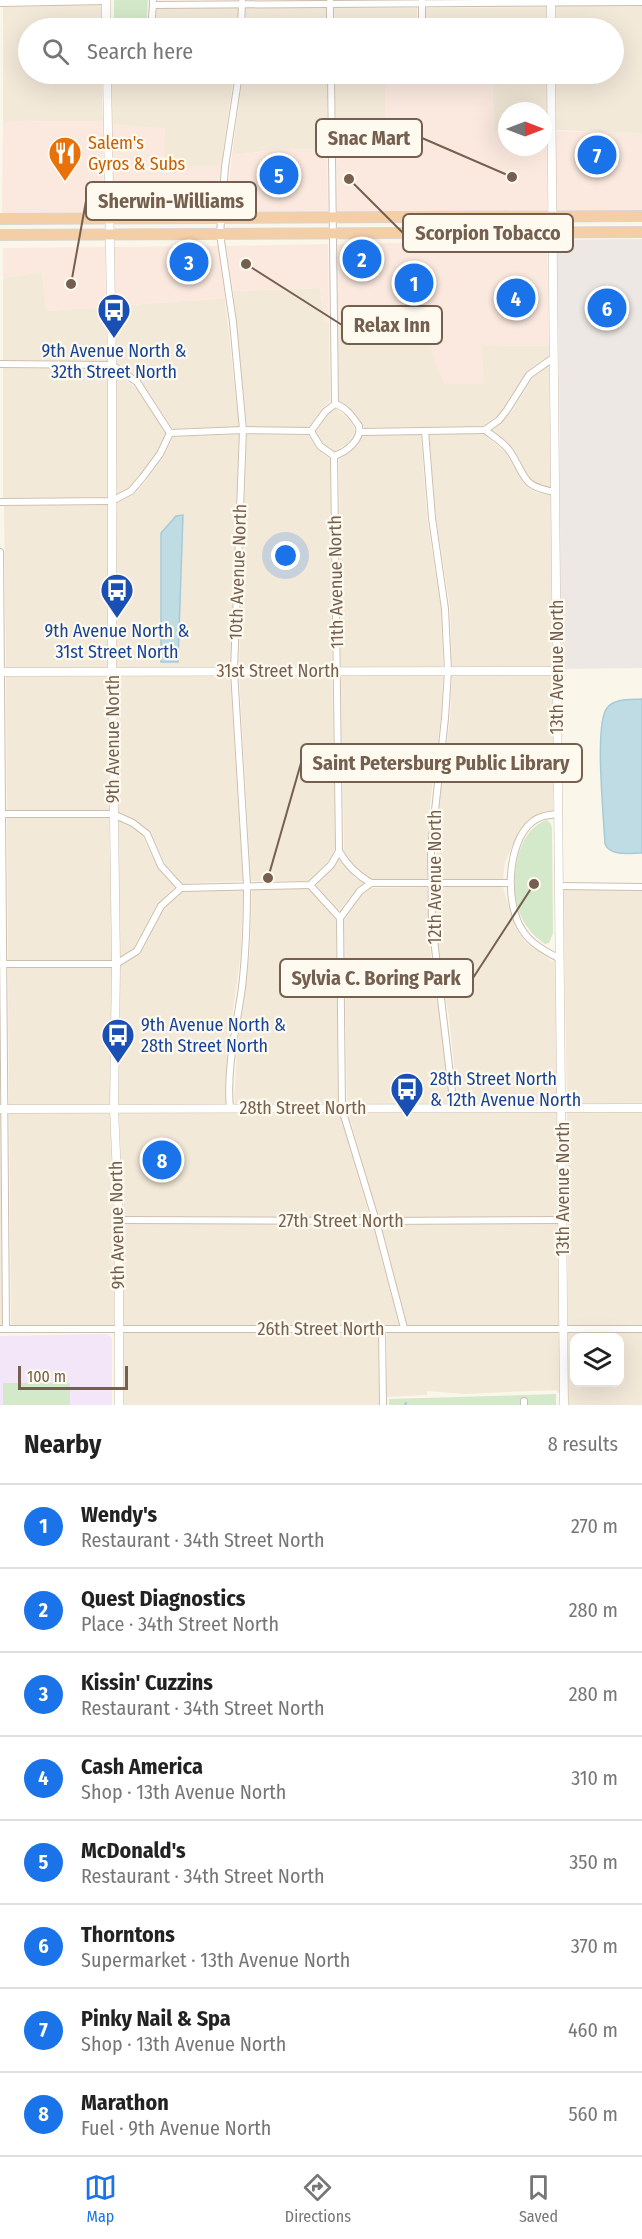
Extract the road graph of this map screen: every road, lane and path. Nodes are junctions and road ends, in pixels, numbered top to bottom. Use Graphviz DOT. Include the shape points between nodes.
graph roads {
  1 [pos="106,1"];
  2 [pos="551,1"];
  3 [pos="153,2"];
  4 [pos="242,2"];
  5 [pos="330,2"];
  6 [pos="422,2"];
  7 [pos="642,2"];
  8 [pos="0,3"];
  9 [pos="106,18"];
  10 [pos="152,18"];
  11 [pos="241,18"];
  12 [pos="330,18"];
  13 [pos="422,18"];
  14 [pos="551,18"];
  15 [pos="108,84"];
  16 [pos="237,84"];
  17 [pos="331,84"];
  18 [pos="551,84"];
  19 [pos="642,216"];
  20 [pos="442,217"];
  21 [pos="551,217"];
  22 [pos="221,218"];
  23 [pos="332,218"];
  24 [pos="0,219"];
  25 [pos="108,219"];
  26 [pos="551,232"];
  27 [pos="642,232"];
  28 [pos="332,233"];
  29 [pos="442,233"];
  30 [pos="220,234"];
  31 [pos="0,235"];
  32 [pos="109,235"];
  33 [pos="553,358"];
  34 [pos="0,364"];
  35 [pos="112,365"];
  36 [pos="335,404"];
  37 [pos="243,430"];
  38 [pos="485,430"];
  39 [pos="311,431"];
  40 [pos="425,431"];
  41 [pos="360,432"];
  42 [pos="170,433"];
  43 [pos="334,456"];
  44 [pos="555,492"];
  45 [pos="112,501"];
  46 [pos="0,502"];
  47 [pos="0,552"];
  48 [pos="234,671"];
  49 [pos="336,671"];
  50 [pos="447,671"];
  51 [pos="557,671"];
  52 [pos="1,672"];
  53 [pos="112,672"];
  54 [pos="1,814"];
  55 [pos="113,814"];
  56 [pos="558,814"];
  57 [pos="339,851"];
  58 [pos="371,883"];
  59 [pos="431,884"];
  60 [pos="510,884"];
  61 [pos="247,885"];
  62 [pos="310,885"];
  63 [pos="559,886"];
  64 [pos="642,887"];
  65 [pos="181,888"];
  66 [pos="340,918"];
  67 [pos="560,959"];
  68 [pos="2,964"];
  69 [pos="116,964"];
  70 [pos="230,1108"];
  71 [pos="454,1108"];
  72 [pos="563,1108"];
  73 [pos="642,1108"];
  74 [pos="3,1109"];
  75 [pos="114,1109"];
  76 [pos="342,1109"];
  77 [pos="119,1220"];
  78 [pos="563,1220"];
  79 [pos="376,1221"];
  80 [pos="404,1328"];
  81 [pos="3,1329"];
  82 [pos="118,1329"];
  83 [pos="382,1329"];
  84 [pos="564,1329"];
  85 [pos="642,1329"];
  86 [pos="119,1405"];
  87 [pos="383,1405"];
  88 [pos="564,1405"];
  1 -- 8 [label="street"];
  1 -- 9 [label="street"];
  2 -- 6 [label="street"];
  2 -- 7 [label="street"];
  2 -- 14 [label="street"];
  3 -- 4 [label="street"];
  3 -- 10 [label="street"];
  4 -- 5 [label="street"];
  4 -- 11 [label="street"];
  5 -- 6 [label="street"];
  5 -- 12 [label="street"];
  6 -- 13 [label="street"];
  15 -- 25 [label="street, 9th Avenue North"];
  16 -- 22 [label="street, 10th Avenue North"];
  17 -- 23 [label="street"];
  18 -- 21 [label="street, 13th Avenue North"];
  19 -- 21 [label="highway"];
  20 -- 21 [label="highway"];
  20 -- 23 [label="highway"];
  20 -- 29 [label="highway"];
  21 -- 26 [label="street, 13th Avenue North"];
  22 -- 23 [label="highway"];
  22 -- 25 [label="highway"];
  22 -- 30 [label="street, 10th Avenue North"];
  23 -- 28 [label="street"];
  24 -- 25 [label="highway"];
  25 -- 32 [label="street, 9th Avenue North"];
  26 -- 27 [label="highway"];
  26 -- 29 [label="highway"];
  26 -- 33 [label="street, 13th Avenue North"];
  28 -- 29 [label="highway"];
  28 -- 30 [label="highway"];
  28 -- 36 [label="street"];
  30 -- 32 [label="highway"];
  30 -- 37 [label="street, 10th Avenue North"];
  31 -- 32 [label="highway"];
  32 -- 35 [label="street, 9th Avenue North"];
  33 -- 38 [label="street" via="529,375 507,411"];
  33 -- 44 [label="street, 13th Avenue North"];
  34 -- 35 [label="street"];
  35 -- 42 [label="street" via="137,382"];
  35 -- 45 [label="street, 9th Avenue North"];
  36 -- 39 [label="street"];
  36 -- 41 [label="street" via="352,417"];
  37 -- 39 [label="street"];
  37 -- 42 [label="street"];
  37 -- 48 [label="street, 10th Avenue North"];
  38 -- 40 [label="street"];
  38 -- 44 [label="street" via="510,451 527,481 535,488"];
  39 -- 43 [label="street"];
  40 -- 41 [label="street"];
  40 -- 50 [label="street, 12th Avenue North" via="445,609"];
  41 -- 43 [label="street" via="351,446"];
  42 -- 45 [label="street" via="160,454 132,491"];
  43 -- 49 [label="street, 11th Avenue North"];
  44 -- 51 [label="street, 13th Avenue North"];
  45 -- 46 [label="street"];
  45 -- 53 [label="street, 9th Avenue North"];
  47 -- 52 [label="street"];
  48 -- 49 [label="street, 31st Street North"];
  48 -- 53 [label="street, 31st Street North"];
  48 -- 61 [label="street, 10th Avenue North"];
  49 -- 50 [label="street, 31st Street North"];
  49 -- 57 [label="street, 11th Avenue North"];
  50 -- 51 [label="street, 31st Street North"];
  50 -- 59 [label="street, 12th Avenue North"];
  51 -- 56 [label="street, 13th Avenue North"];
  52 -- 53 [label="street, 31st Street North"];
  52 -- 54 [label="street"];
  53 -- 55 [label="street, 9th Avenue North"];
  54 -- 55 [label="street"];
  54 -- 68 [label="street"];
  55 -- 65 [label="street" via="147,834 162,866"];
  55 -- 69 [label="street, 9th Avenue North"];
  56 -- 60 [label="street" via="543,816 525,831 513,859"];
  56 -- 63 [label="street, 13th Avenue North"];
  57 -- 58 [label="street" via="346,864"];
  57 -- 62 [label="street"];
  58 -- 59 [label="street"];
  58 -- 66 [label="street"];
  59 -- 60 [label="street"];
  59 -- 71 [label="street, 12th Avenue North" via="436,972"];
  60 -- 67 [label="street" via="523,932"];
  61 -- 62 [label="street"];
  61 -- 65 [label="street"];
  61 -- 70 [label="street, 10th Avenue North" via="245,951"];
  62 -- 66 [label="street"];
  63 -- 64 [label="street"];
  63 -- 67 [label="street, 13th Avenue North"];
  65 -- 69 [label="street" via="161,906 137,951"];
  66 -- 76 [label="street"];
  67 -- 72 [label="street, 13th Avenue North"];
  68 -- 69 [label="street"];
  68 -- 74 [label="street"];
  69 -- 75 [label="street, 9th Avenue North"];
  70 -- 75 [label="street, 28th Street North"];
  70 -- 76 [label="street, 28th Street North"];
  71 -- 72 [label="street, 28th Street North"];
  71 -- 76 [label="street, 28th Street North"];
  72 -- 73 [label="street, 28th Street North"];
  72 -- 78 [label="street, 13th Avenue North"];
  74 -- 75 [label="street, 28th Street North"];
  74 -- 81 [label="street"];
  75 -- 77 [label="street, 9th Avenue North"];
  76 -- 79 [label="street"];
  77 -- 79 [label="street, 27th Street North"];
  77 -- 82 [label="street, 9th Avenue North"];
  78 -- 79 [label="street, 27th Street North"];
  78 -- 84 [label="street, 13th Avenue North"];
  79 -- 80 [label="street"];
  80 -- 83 [label="street, 26th Street North"];
  80 -- 84 [label="street, 26th Street North"];
  81 -- 82 [label="street, 26th Street North"];
  82 -- 83 [label="street, 26th Street North"];
  82 -- 86 [label="street, 9th Avenue North"];
  83 -- 87 [label="street"];
  84 -- 85 [label="street, 26th Street North"];
  84 -- 88 [label="street, 13th Avenue North"];
}
